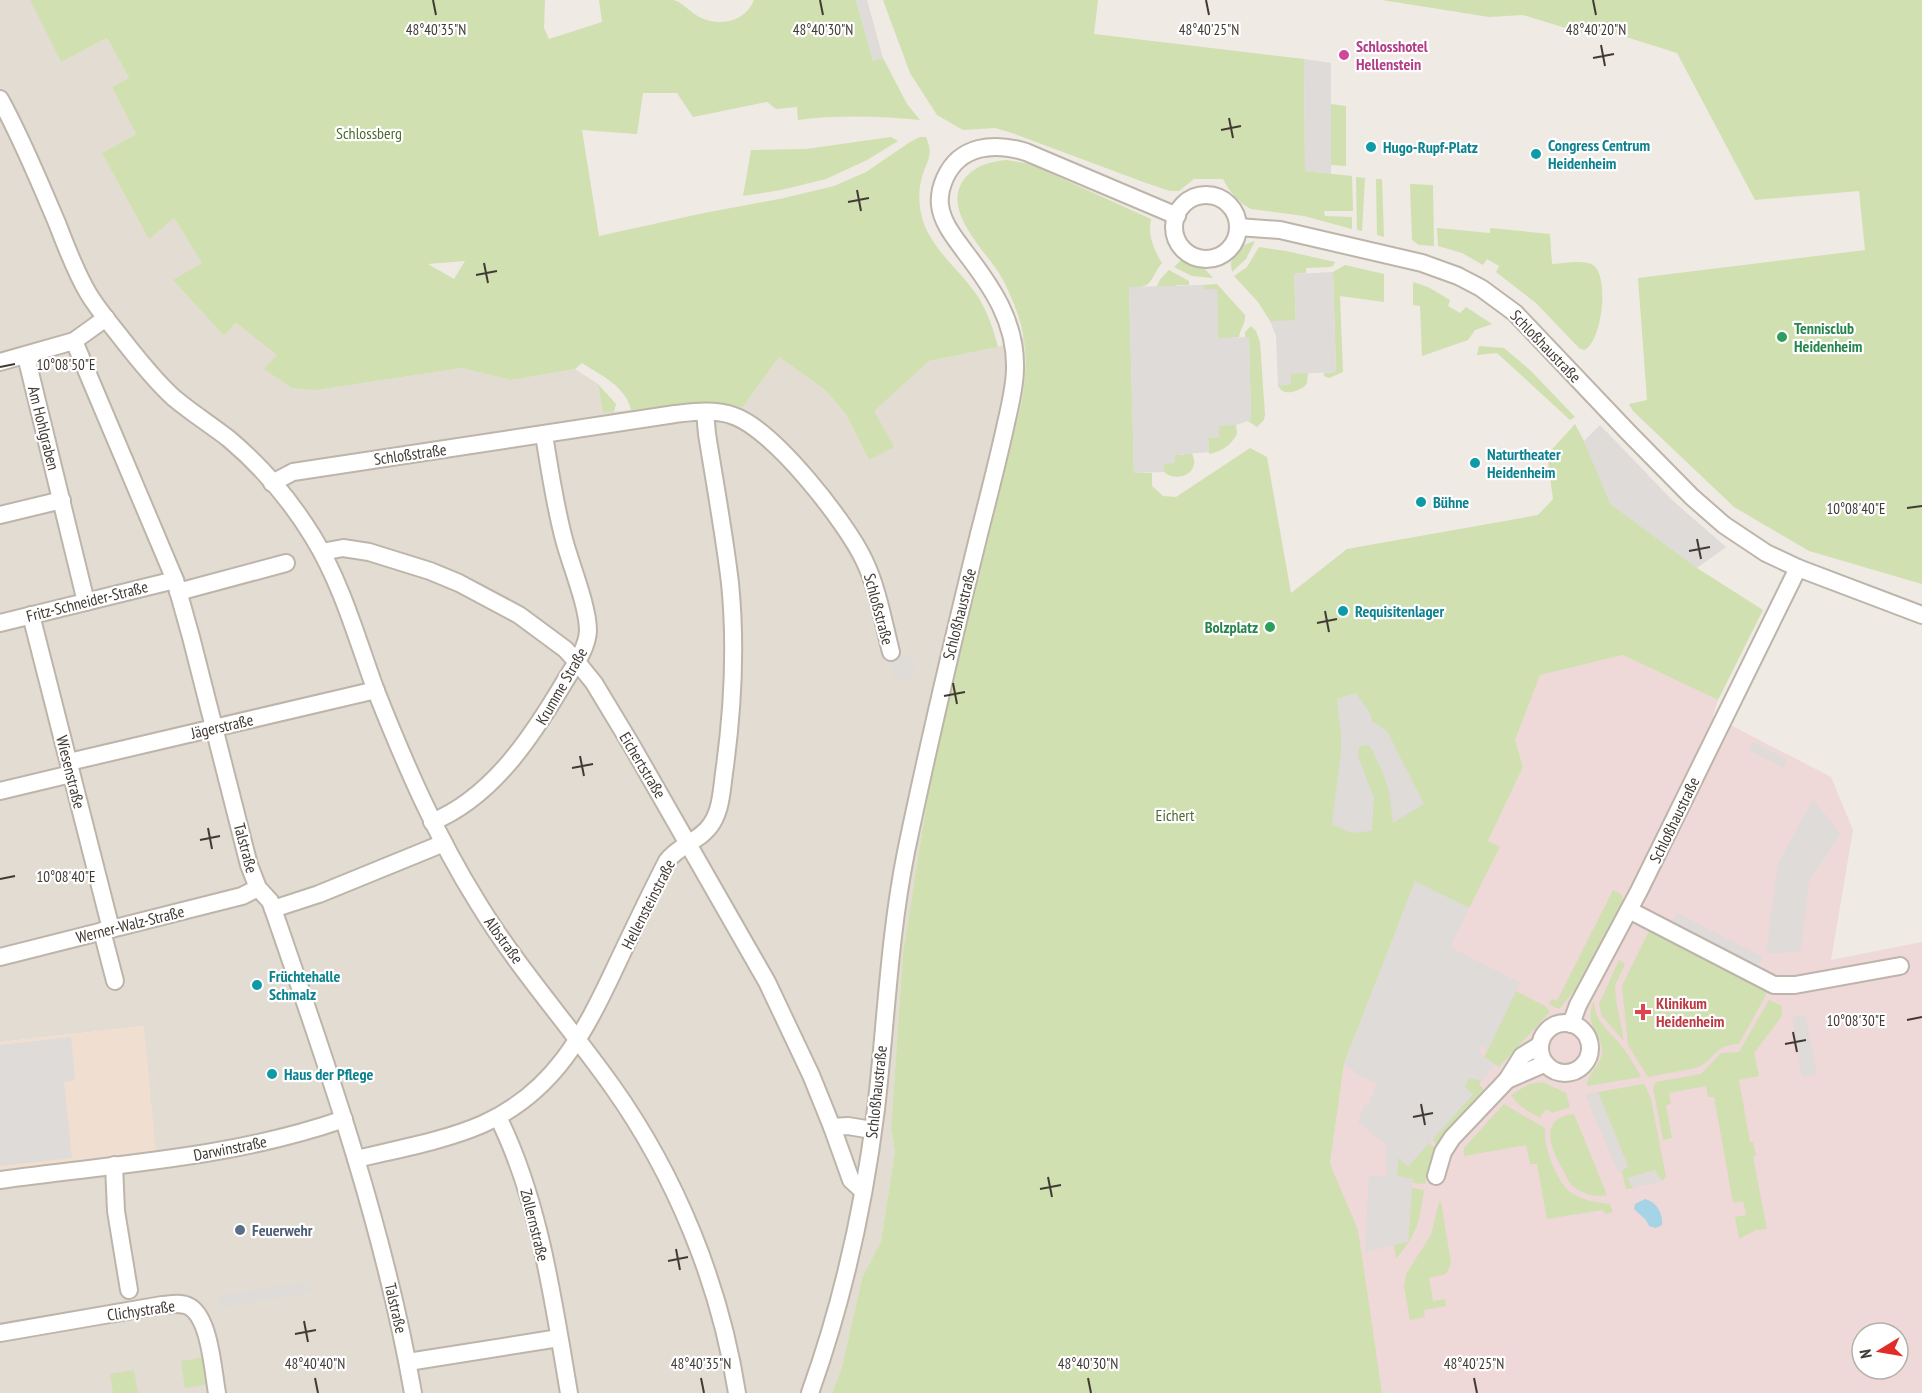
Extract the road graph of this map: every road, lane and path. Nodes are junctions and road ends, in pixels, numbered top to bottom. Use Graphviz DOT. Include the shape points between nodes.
graph roads {
  1 [pos="0,99"];
  2 [pos="1177,216"];
  3 [pos="1238,228"];
  4 [pos="106,318"];
  5 [pos="74,341"];
  6 [pos="26,356"];
  7 [pos="0,362"];
  8 [pos="705,412"];
  9 [pos="544,435"];
  10 [pos="272,483"];
  11 [pos="62,500"];
  12 [pos="0,515"];
  13 [pos="322,552"];
  14 [pos="286,562"];
  15 [pos="1798,568"];
  16 [pos="176,586"];
  17 [pos="86,602"];
  18 [pos="31,615"];
  19 [pos="1922,615"];
  20 [pos="0,623"];
  21 [pos="891,652"];
  22 [pos="577,662"];
  23 [pos="376,690"];
  24 [pos="215,727"];
  25 [pos="70,768"];
  26 [pos="0,791"];
  27 [pos="432,822"];
  28 [pos="444,843"];
  29 [pos="689,843"];
  30 [pos="258,888"];
  31 [pos="273,909"];
  32 [pos="1629,910"];
  33 [pos="106,930"];
  34 [pos="0,957"];
  35 [pos="1900,966"];
  36 [pos="115,981"];
  37 [pos="1571,1024"];
  38 [pos="577,1041"];
  39 [pos="1540,1045"];
  40 [pos="1544,1064"];
  41 [pos="1507,1080"];
  42 [pos="498,1117"];
  43 [pos="344,1119"];
  44 [pos="832,1127"];
  45 [pos="872,1130"];
  46 [pos="356,1160"];
  47 [pos="114,1165"];
  48 [pos="1436,1176"];
  49 [pos="0,1180"];
  50 [pos="863,1191"];
  51 [pos="129,1290"];
  52 [pos="0,1333"];
  53 [pos="559,1338"];
  54 [pos="408,1362"];
  55 [pos="217,1393"];
  56 [pos="413,1393"];
  57 [pos="569,1393"];
  58 [pos="736,1393"];
  59 [pos="810,1393"];
  1 -- 4 [label="street" via="86,289"];
  2 -- 3 [label="street" via="1188,201 1211,196 1231,207"];
  2 -- 3 [label="street" via="1178,241 1198,258 1217,257 1228,250"];
  2 -- 45 [label="street, Schloßhaustraße" via="1026,152 1003,146 979,148 958,159 941,187 939,203 950,231 1003,308 1013,342 1015,375 906,855 892,940"];
  3 -- 15 [label="street, Schloßhaustraße" via="1280,230 1422,263 1481,288 1515,313 1710,513 1766,553"];
  4 -- 5 [label="street"];
  4 -- 10 [label="street" via="174,398 233,443"];
  5 -- 6 [label="street"];
  5 -- 16 [label="street, Talstraße"];
  6 -- 7 [label="street"];
  6 -- 11 [label="street, Am Hohlgraben"];
  8 -- 9 [label="street, Schloßstraße"];
  8 -- 21 [label="street, Schloßstraße" via="743,420 781,451 826,501 864,560 877,593"];
  8 -- 29 [label="street, Hellensteinstraße" via="730,583 733,656 727,751 718,806 707,831"];
  9 -- 10 [label="street, Schloßstraße" via="293,472"];
  9 -- 22 [label="street, Krumme Straße" via="558,517 588,624"];
  10 -- 13 [label="street, Albstraße"];
  11 -- 12 [label="street"];
  11 -- 17 [label="street, Am Hohlgraben"];
  13 -- 22 [label="street, Eichertstraße" via="343,548 369,552 459,583 519,615"];
  13 -- 23 [label="street, Albstraße"];
  14 -- 16 [label="street"];
  15 -- 19 [label="street, Schloßhaustraße"];
  15 -- 32 [label="street, Schloßhaustraße"];
  16 -- 17 [label="street, Fritz-Schneider-Straße"];
  16 -- 24 [label="street, Talstraße"];
  17 -- 18 [label="street, Fritz-Schneider-Straße"];
  18 -- 20 [label="street, Fritz-Schneider-Straße"];
  18 -- 25 [label="street, Wiesenstraße"];
  22 -- 27 [label="street, Krumme Straße" via="543,719 508,764 456,810"];
  22 -- 29 [label="street, Eichertstraße" via="594,683"];
  23 -- 24 [label="street, Jägerstraße"];
  23 -- 27 [label="street, Albstraße"];
  24 -- 25 [label="street, Jägerstraße"];
  24 -- 30 [label="street, Talstraße"];
  25 -- 26 [label="street, Jägerstraße"];
  25 -- 33 [label="street, Wiesenstraße"];
  27 -- 28 [label="street, Albstraße"];
  28 -- 31 [label="street"];
  28 -- 38 [label="street, Albstraße" via="485,914"];
  29 -- 38 [label="street, Hellensteinstraße" via="667,861"];
  29 -- 44 [label="street, Eichertstraße" via="778,1003"];
  30 -- 31 [label="street, Talstraße"];
  30 -- 33 [label="street, Werner-Walz-Straße" via="242,896"];
  31 -- 43 [label="street, Talstraße"];
  32 -- 35 [label="street" via="1774,985"];
  32 -- 37 [label="street, Schloßhaustraße"];
  33 -- 34 [label="street, Werner-Walz-Straße"];
  33 -- 36 [label="street, Wiesenstraße"];
  37 -- 39 [label="street" via="1551,1027"];
  37 -- 40 [label="street" via="1582,1029 1588,1039 1590,1051 1586,1062 1577,1071 1566,1074"];
  38 -- 42 [label="street, Hellensteinstraße" via="539,1087"];
  38 -- 58 [label="street, Albstraße" via="626,1106 678,1202 715,1300"];
  39 -- 40 [label="street"];
  39 -- 41 [label="street" via="1522,1056"];
  40 -- 41 [label="street"];
  41 -- 48 [label="street" via="1452,1137"];
  42 -- 46 [label="street, Hellensteinstraße" via="466,1130"];
  42 -- 53 [label="street, Zollernstraße" via="530,1202"];
  43 -- 46 [label="street, Talstraße"];
  43 -- 47 [label="street, Darwinstraße" via="263,1142"];
  44 -- 45 [label="street"];
  44 -- 50 [label="street, Eichertstraße" via="851,1180"];
  45 -- 50 [label="street, Schloßhaustraße"];
  46 -- 54 [label="street, Talstraße"];
  47 -- 49 [label="street, Darwinstraße"];
  47 -- 51 [label="street" via="116,1210"];
  50 -- 59 [label="street, Schloßhaustraße" via="846,1279"];
  52 -- 55 [label="street, Clichystraße" via="182,1304 202,1320"];
  53 -- 54 [label="street"];
  53 -- 57 [label="street, Zollernstraße"];
  54 -- 56 [label="street, Talstraße"];
}
